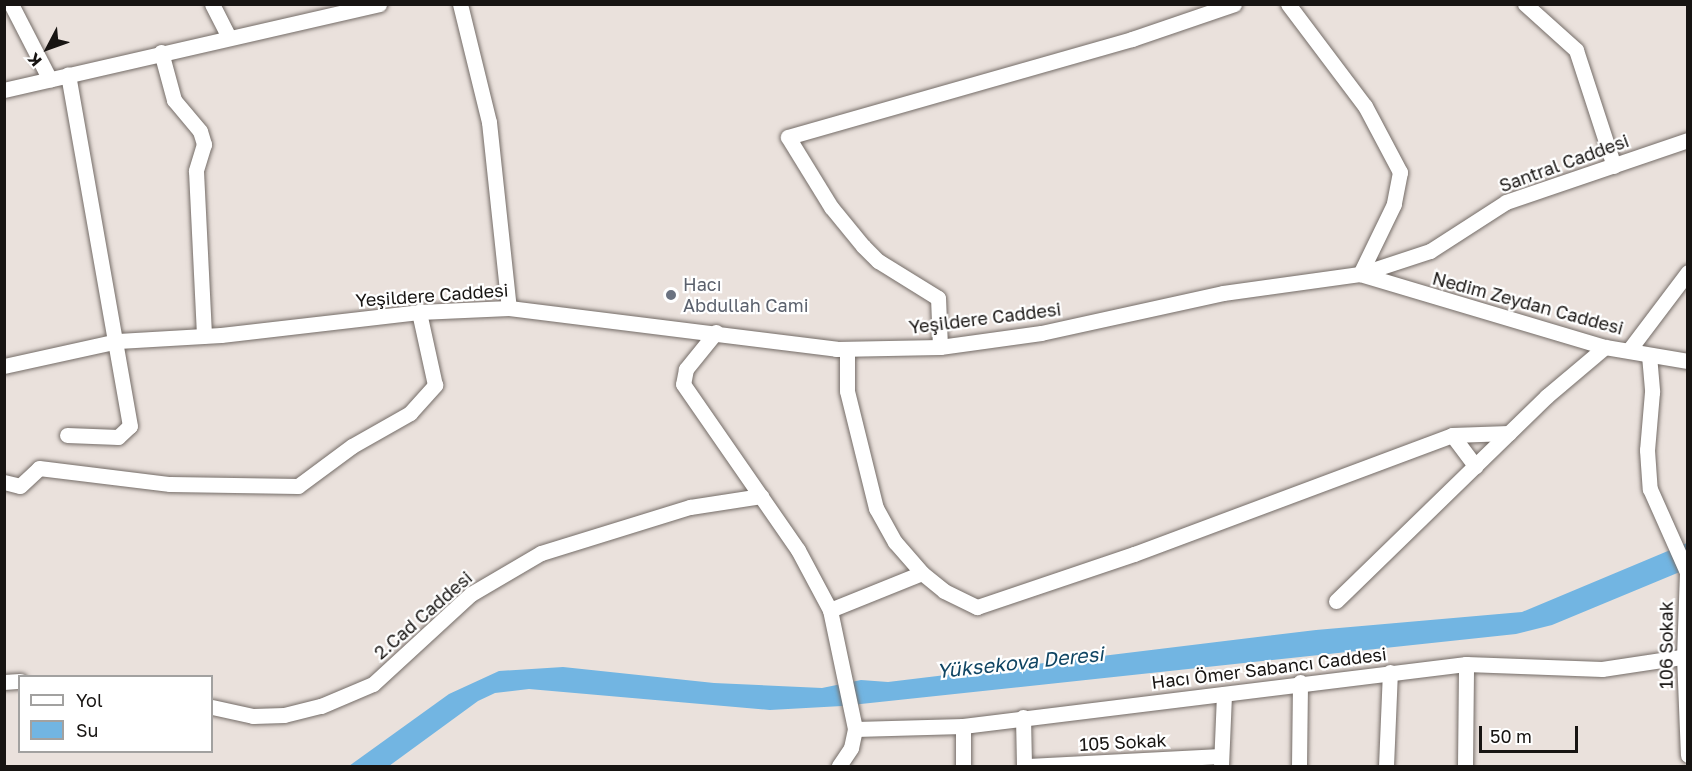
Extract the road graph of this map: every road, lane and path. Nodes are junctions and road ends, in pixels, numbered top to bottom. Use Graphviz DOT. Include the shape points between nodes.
graph roads {
  1 [pos="10,4"];
  2 [pos="212,4"];
  3 [pos="379,4"];
  4 [pos="460,4"];
  5 [pos="1234,4"];
  6 [pos="1288,4"];
  7 [pos="1525,4"];
  8 [pos="228,36"];
  9 [pos="160,52"];
  10 [pos="68,74"];
  11 [pos="50,80"];
  12 [pos="4,90"];
  13 [pos="1688,140"];
  14 [pos="1614,166"];
  15 [pos="1688,272"];
  16 [pos="1360,274"];
  17 [pos="509,308"];
  18 [pos="419,312"];
  19 [pos="716,332"];
  20 [pos="204,336"];
  21 [pos="118,341"];
  22 [pos="940,347"];
  23 [pos="1605,347"];
  24 [pos="847,349"];
  25 [pos="1629,350"];
  26 [pos="1649,356"];
  27 [pos="1688,361"];
  28 [pos="4,366"];
  29 [pos="1509,433"];
  30 [pos="67,435"];
  31 [pos="1452,435"];
  32 [pos="1475,466"];
  33 [pos="4,482"];
  34 [pos="761,496"];
  35 [pos="1687,572"];
  36 [pos="922,573"];
  37 [pos="1336,602"];
  38 [pos="830,610"];
  39 [pos="1686,656"];
  40 [pos="1466,664"];
  41 [pos="1389,672"];
  42 [pos="1300,682"];
  43 [pos="1224,694"];
  44 [pos="213,707"];
  45 [pos="1023,717"];
  46 [pos="854,722"];
  47 [pos="963,726"];
  48 [pos="1688,755"];
  49 [pos="1221,761"];
  50 [pos="838,766"];
  51 [pos="963,766"];
  52 [pos="1026,766"];
  53 [pos="1299,766"];
  54 [pos="1386,766"];
  55 [pos="1465,766"];
  1 -- 11 [label="street"];
  2 -- 8 [label="street"];
  3 -- 8 [label="street"];
  4 -- 17 [label="street" via="489,122"];
  5 -- 22 [label="street" via="1132,39 788,137 831,207 863,246 878,261 938,298"];
  6 -- 16 [label="street" via="1365,106 1400,172 1394,204"];
  7 -- 14 [label="street" via="1576,50"];
  8 -- 9 [label="street"];
  9 -- 10 [label="street"];
  9 -- 20 [label="street" via="174,100 200,131 204,144 196,171"];
  10 -- 11 [label="street"];
  10 -- 21 [label="street"];
  11 -- 12 [label="street"];
  13 -- 14 [label="street, Santral Caddesi"];
  14 -- 16 [label="street, Santral Caddesi" via="1506,202 1430,251"];
  15 -- 25 [label="street"];
  16 -- 22 [label="street, Yeşildere Caddesi" via="1223,293 1041,333"];
  16 -- 23 [label="street, Nedim Zeydan Caddesi"];
  17 -- 18 [label="street, Yeşildere Caddesi"];
  17 -- 19 [label="street, Yeşildere Caddesi"];
  18 -- 20 [label="street, Yeşildere Caddesi"];
  18 -- 33 [label="street" via="435,385 410,412 352,446 298,486 170,484 39,468 20,486"];
  19 -- 24 [label="street, Yeşildere Caddesi"];
  19 -- 34 [label="street" via="686,369 683,384"];
  20 -- 21 [label="street, Yeşildere Caddesi"];
  21 -- 28 [label="street, Yeşildere Caddesi"];
  21 -- 30 [label="street" via="130,426 118,437"];
  22 -- 24 [label="street, Yeşildere Caddesi"];
  23 -- 25 [label="street, Nedim Zeydan Caddesi"];
  23 -- 29 [label="street"];
  24 -- 36 [label="street" via="847,391 876,508 895,542"];
  25 -- 26 [label="street, Nedim Zeydan Caddesi"];
  26 -- 27 [label="street, Nedim Zeydan Caddesi"];
  26 -- 35 [label="street" via="1650,489"];
  29 -- 31 [label="street"];
  29 -- 32 [label="street"];
  31 -- 32 [label="street"];
  31 -- 36 [label="street" via="1134,554 977,607 944,591"];
  32 -- 37 [label="street"];
  34 -- 38 [label="street" via="798,550"];
  34 -- 44 [label="street, 2.Cad Caddesi" via="690,507 540,553 471,594 373,684 321,706 284,715 253,716"];
  35 -- 39 [label="street, 106 Sokak"];
  36 -- 38 [label="street"];
  38 -- 46 [label="street"];
  39 -- 40 [label="street, Hacı Ömer Sabancı Caddesi" via="1602,669"];
  39 -- 48 [label="street, 106 Sokak"];
  40 -- 41 [label="street, Hacı Ömer Sabancı Caddesi"];
  40 -- 55 [label="street"];
  41 -- 42 [label="street, Hacı Ömer Sabancı Caddesi"];
  41 -- 54 [label="street"];
  42 -- 43 [label="street, Hacı Ömer Sabancı Caddesi"];
  42 -- 53 [label="street"];
  43 -- 45 [label="street, Hacı Ömer Sabancı Caddesi"];
  43 -- 49 [label="street"];
  45 -- 47 [label="street, Hacı Ömer Sabancı Caddesi"];
  45 -- 52 [label="street"];
  46 -- 47 [label="street, Hacı Ömer Sabancı Caddesi"];
  46 -- 50 [label="street" via="851,748"];
  47 -- 51 [label="street"];
  49 -- 52 [label="street, 105 Sokak"];
}
